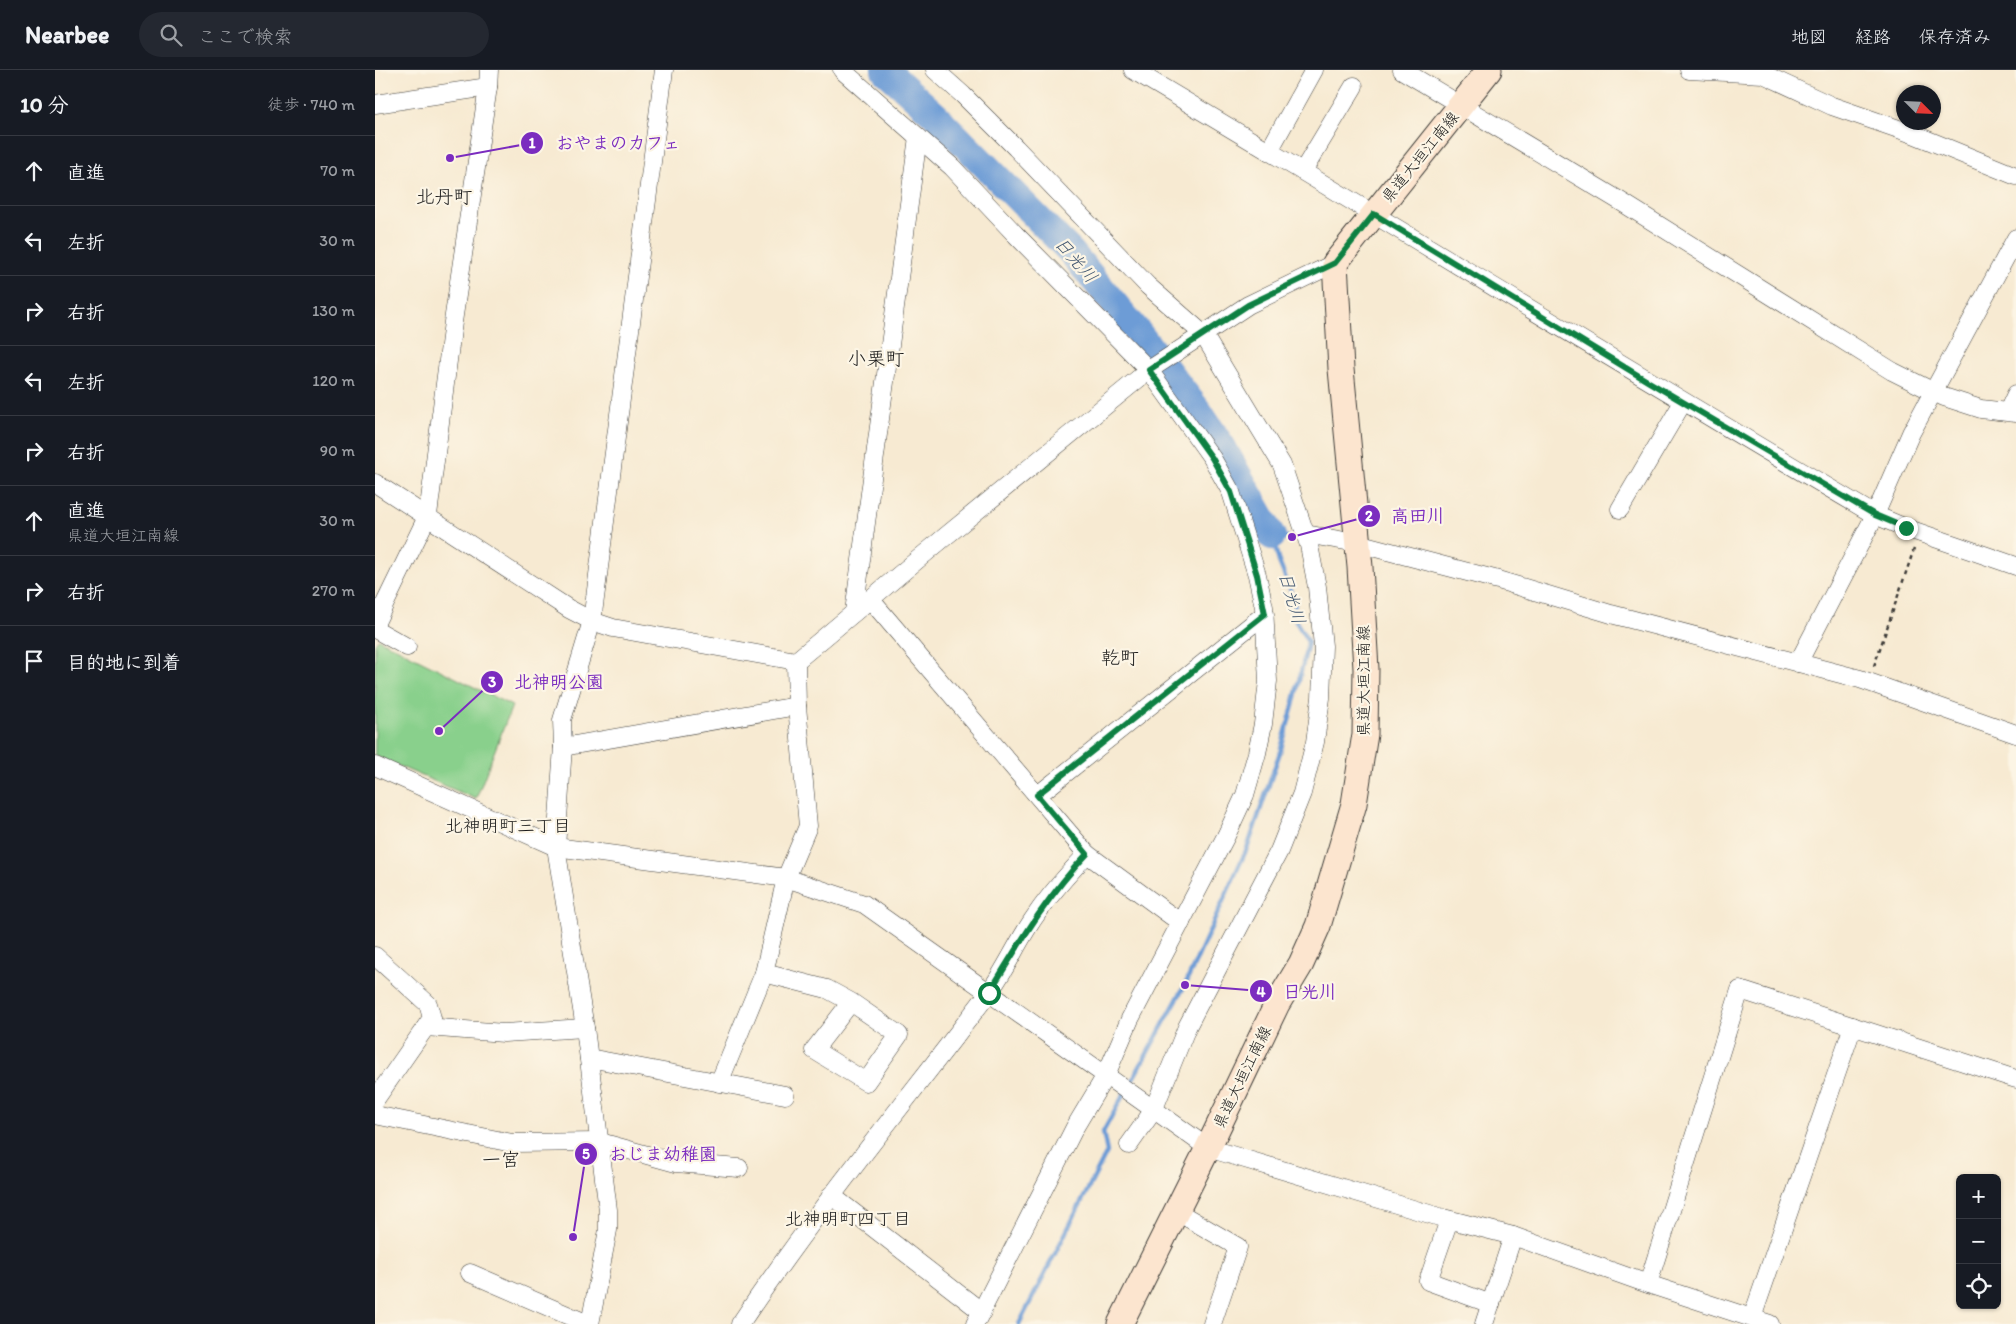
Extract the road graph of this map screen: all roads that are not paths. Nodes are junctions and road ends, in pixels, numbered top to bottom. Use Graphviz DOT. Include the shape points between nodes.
graph roads {
  1 [pos="664,70"];
  2 [pos="841,70"];
  3 [pos="935,70"];
  4 [pos="1133,70"];
  5 [pos="1314,70"];
  6 [pos="1402,70"];
  7 [pos="1489,70"];
  8 [pos="1689,70"];
  9 [pos="1764,72"];
  10 [pos="489,78"];
  11 [pos="1354,86"];
  12 [pos="375,104"];
  13 [pos="1461,106"];
  14 [pos="918,137"];
  15 [pos="1269,151"];
  16 [pos="1303,171"];
  17 [pos="2016,176"];
  18 [pos="1374,214"];
  19 [pos="2016,238"];
  20 [pos="1335,263"];
  21 [pos="1201,336"];
  22 [pos="1151,369"];
  23 [pos="1934,393"];
  24 [pos="2016,394"];
  25 [pos="1683,402"];
  26 [pos="2012,412"];
  27 [pos="375,483"];
  28 [pos="1620,509"];
  29 [pos="428,515"];
  30 [pos="1875,515"];
  31 [pos="1305,534"];
  32 [pos="1357,543"];
  33 [pos="2016,566"];
  34 [pos="871,599"];
  35 [pos="854,612"];
  36 [pos="1265,614"];
  37 [pos="592,621"];
  38 [pos="375,624"];
  39 [pos="375,629"];
  40 [pos="407,647"];
  41 [pos="796,661"];
  42 [pos="1798,663"];
  43 [pos="797,706"];
  44 [pos="2016,734"];
  45 [pos="563,747"];
  46 [pos="375,766"];
  47 [pos="1037,795"];
  48 [pos="556,847"];
  49 [pos="1087,854"];
  50 [pos="786,878"];
  51 [pos="1181,922"];
  52 [pos="375,956"];
  53 [pos="764,973"];
  54 [pos="989,993"];
  55 [pos="851,1002"];
  56 [pos="1853,1026"];
  57 [pos="426,1028"];
  58 [pos="585,1028"];
  59 [pos="589,1058"];
  60 [pos="1108,1076"];
  61 [pos="2016,1079"];
  62 [pos="719,1083"];
  63 [pos="785,1096"];
  64 [pos="375,1100"];
  65 [pos="1151,1109"];
  66 [pos="375,1115"];
  67 [pos="600,1142"];
  68 [pos="1129,1145"];
  69 [pos="1208,1148"];
  70 [pos="739,1168"];
  71 [pos="831,1195"];
  72 [pos="1176,1211"];
  73 [pos="1449,1220"];
  74 [pos="1513,1236"];
  75 [pos="471,1273"];
  76 [pos="1648,1284"];
  77 [pos="1491,1304"];
  78 [pos="978,1318"];
  79 [pos="1760,1322"];
  80 [pos="589,1324"];
  81 [pos="740,1324"];
  82 [pos="1119,1324"];
  83 [pos="1212,1324"];
  84 [pos="1485,1324"];
  1 -- 37 [label="street"];
  2 -- 14 [label="street"];
  3 -- 21 [label="street"];
  4 -- 15 [label="street"];
  5 -- 15 [label="street"];
  6 -- 13 [label="street"];
  7 -- 13 [label="main road, 県道大垣江南線"];
  8 -- 9 [label="street"];
  9 -- 17 [label="street" via="1832,106 1913,134"];
  10 -- 12 [label="street"];
  10 -- 29 [label="street"];
  11 -- 16 [label="street"];
  13 -- 18 [label="main road, 県道大垣江南線"];
  13 -- 23 [label="street" via="1892,371"];
  14 -- 22 [label="street" via="953,167 1015,234"];
  14 -- 35 [label="street"];
  15 -- 16 [label="street"];
  16 -- 18 [label="street"];
  18 -- 20 [label="main road, 県道大垣江南線"];
  18 -- 25 [label="street"];
  19 -- 23 [label="street"];
  20 -- 21 [label="street" via="1248,305"];
  20 -- 32 [label="main road, 県道大垣江南線"];
  21 -- 22 [label="street"];
  21 -- 31 [label="street" via="1282,465"];
  22 -- 34 [label="street"];
  22 -- 36 [label="street" via="1212,458 1231,492 1257,575"];
  23 -- 26 [label="street" via="1981,409"];
  23 -- 30 [label="street" via="1911,433"];
  24 -- 26 [label="street"];
  25 -- 28 [label="street"];
  25 -- 30 [label="street"];
  27 -- 29 [label="street"];
  29 -- 37 [label="street"];
  29 -- 38 [label="street"];
  30 -- 33 [label="street"];
  30 -- 42 [label="street"];
  31 -- 32 [label="street"];
  31 -- 65 [label="street" via="1317,587 1323,646 1315,742 1302,793 1279,851 1187,1027"];
  32 -- 42 [label="street"];
  32 -- 69 [label="main road, 県道大垣江南線" via="1366,669 1365,734 1354,804 1318,926"];
  34 -- 35 [label="street"];
  34 -- 47 [label="street"];
  35 -- 41 [label="street"];
  36 -- 47 [label="street"];
  36 -- 51 [label="street" via="1268,681 1257,753 1245,795 1227,836"];
  37 -- 41 [label="street" via="613,628"];
  37 -- 45 [label="street" via="562,720"];
  39 -- 40 [label="street"];
  41 -- 43 [label="street"];
  42 -- 44 [label="street" via="1868,682"];
  43 -- 45 [label="street"];
  43 -- 50 [label="street" via="808,826"];
  45 -- 48 [label="street"];
  46 -- 48 [label="street"];
  47 -- 49 [label="street"];
  48 -- 50 [label="street"];
  48 -- 58 [label="street"];
  49 -- 51 [label="street"];
  49 -- 54 [label="street" via="1036,915"];
  50 -- 53 [label="street"];
  50 -- 54 [label="street" via="863,904"];
  51 -- 60 [label="street" via="1130,1019"];
  52 -- 57 [label="street" via="428,1004 432,1018"];
  53 -- 55 [label="street" via="827,989"];
  53 -- 62 [label="street"];
  54 -- 60 [label="street"];
  54 -- 71 [label="street"];
  55 -- 55 [label="street" via="899,1035 866,1082 814,1050"];
  56 -- 61 [label="street"];
  56 -- 76 [label="street" via="1740,990"];
  56 -- 79 [label="street"];
  57 -- 58 [label="street" via="504,1033"];
  57 -- 64 [label="street"];
  58 -- 59 [label="street"];
  59 -- 62 [label="street"];
  59 -- 67 [label="street"];
  60 -- 65 [label="street"];
  60 -- 78 [label="street" via="1075,1127"];
  62 -- 63 [label="street"];
  65 -- 68 [label="street"];
  65 -- 69 [label="street"];
  66 -- 67 [label="street" via="512,1143"];
  67 -- 70 [label="street" via="676,1163"];
  67 -- 80 [label="street" via="608,1230"];
  69 -- 72 [label="main road, 県道大垣江南線"];
  69 -- 73 [label="street"];
  71 -- 78 [label="street"];
  71 -- 81 [label="street"];
  72 -- 82 [label="main road, 県道大垣江南線"];
  72 -- 83 [label="street" via="1238,1247"];
  73 -- 74 [label="street"];
  73 -- 77 [label="street" via="1428,1281"];
  74 -- 76 [label="street"];
  74 -- 77 [label="street"];
  75 -- 80 [label="street"];
  76 -- 79 [label="street"];
  77 -- 84 [label="street"];
}
